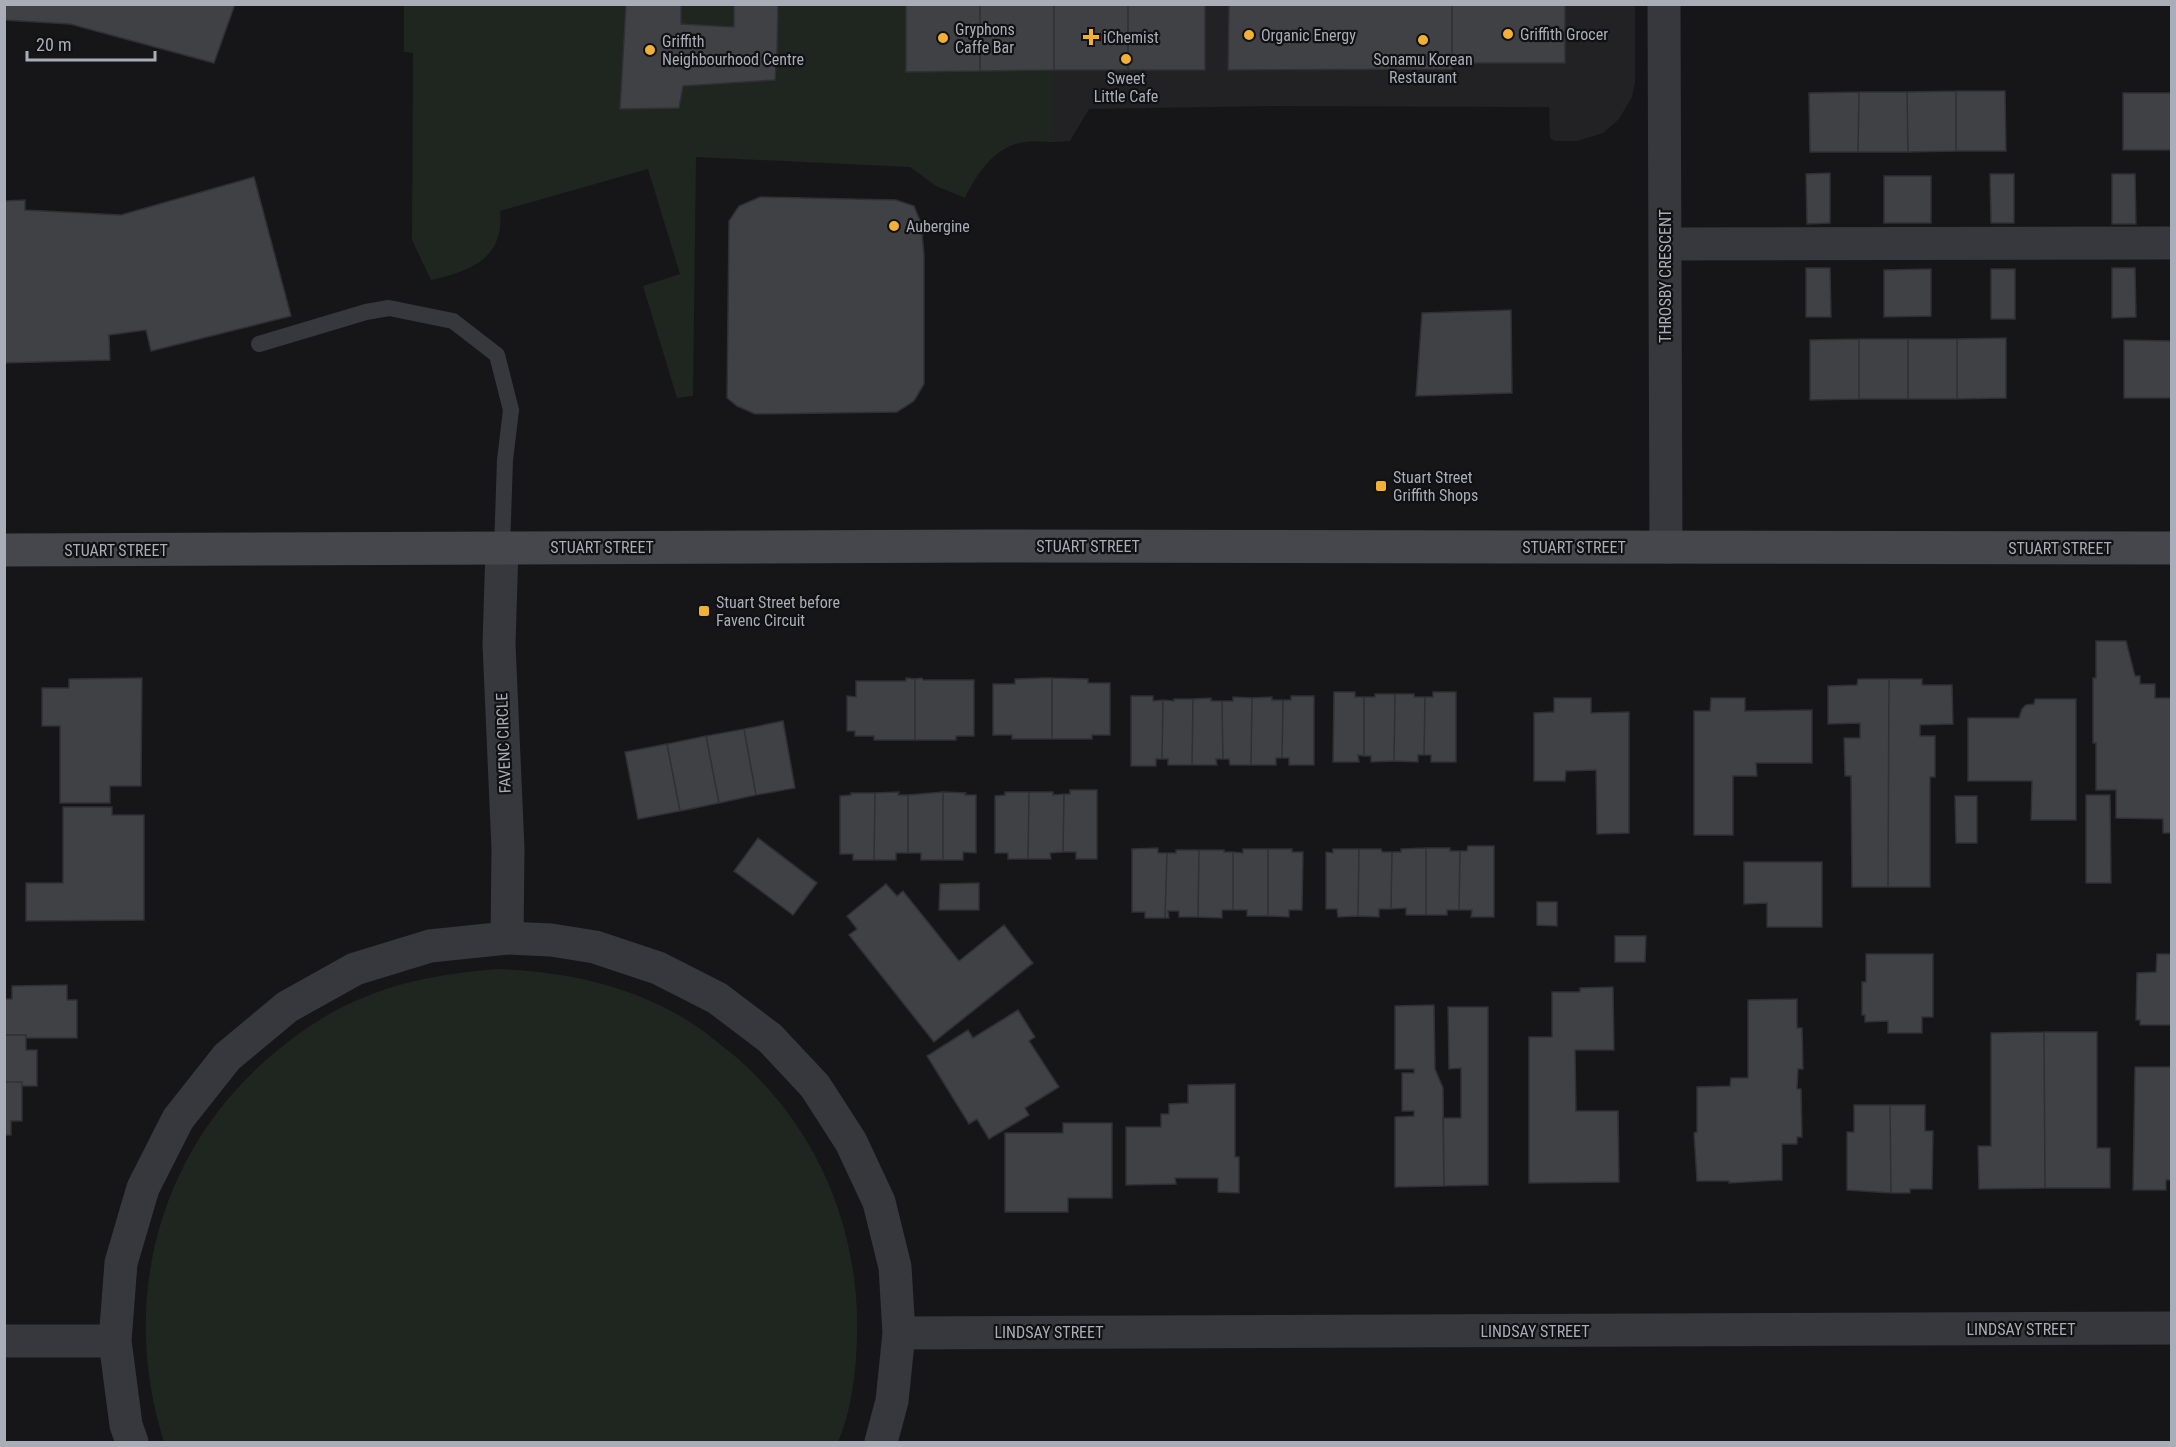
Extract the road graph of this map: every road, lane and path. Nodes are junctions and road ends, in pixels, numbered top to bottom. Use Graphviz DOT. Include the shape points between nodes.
graph roads {
  1 [pos="1664,4"];
  2 [pos="2172,243"];
  3 [pos="1665,244"];
  4 [pos="259,344"];
  5 [pos="1666,547"];
  6 [pos="502,548"];
  7 [pos="2172,548"];
  8 [pos="4,550"];
  9 [pos="507,938"];
  10 [pos="2172,1328"];
  11 [pos="899,1333"];
  12 [pos="4,1341"];
  13 [pos="115,1341"];
  14 [pos="132,1443"];
  15 [pos="881,1443"];
  1 -- 3 [label="street, THROSBY CRESCENT"];
  2 -- 3 [label="street"];
  3 -- 5 [label="street, THROSBY CRESCENT"];
  4 -- 6 [label="lane" via="389,308 453,321 497,355 511,410"];
  5 -- 6 [label="street, STUART STREET"];
  5 -- 7 [label="street, STUART STREET"];
  6 -- 8 [label="street, STUART STREET"];
  6 -- 9 [label="street, FAVENC CIRCLE" via="499,644 508,849"];
  9 -- 11 [label="street" via="595,947 658,968 717,998 770,1038 815,1086 851,1142 879,1202 895,1267"];
  9 -- 13 [label="street" via="430,946 355,969 287,1007 227,1057 178,1119 143,1188 121,1263"];
  10 -- 11 [label="street, LINDSAY STREET"];
  11 -- 15 [label="street" via="892,1401"];
  12 -- 13 [label="street"];
  13 -- 14 [label="street"];
}
